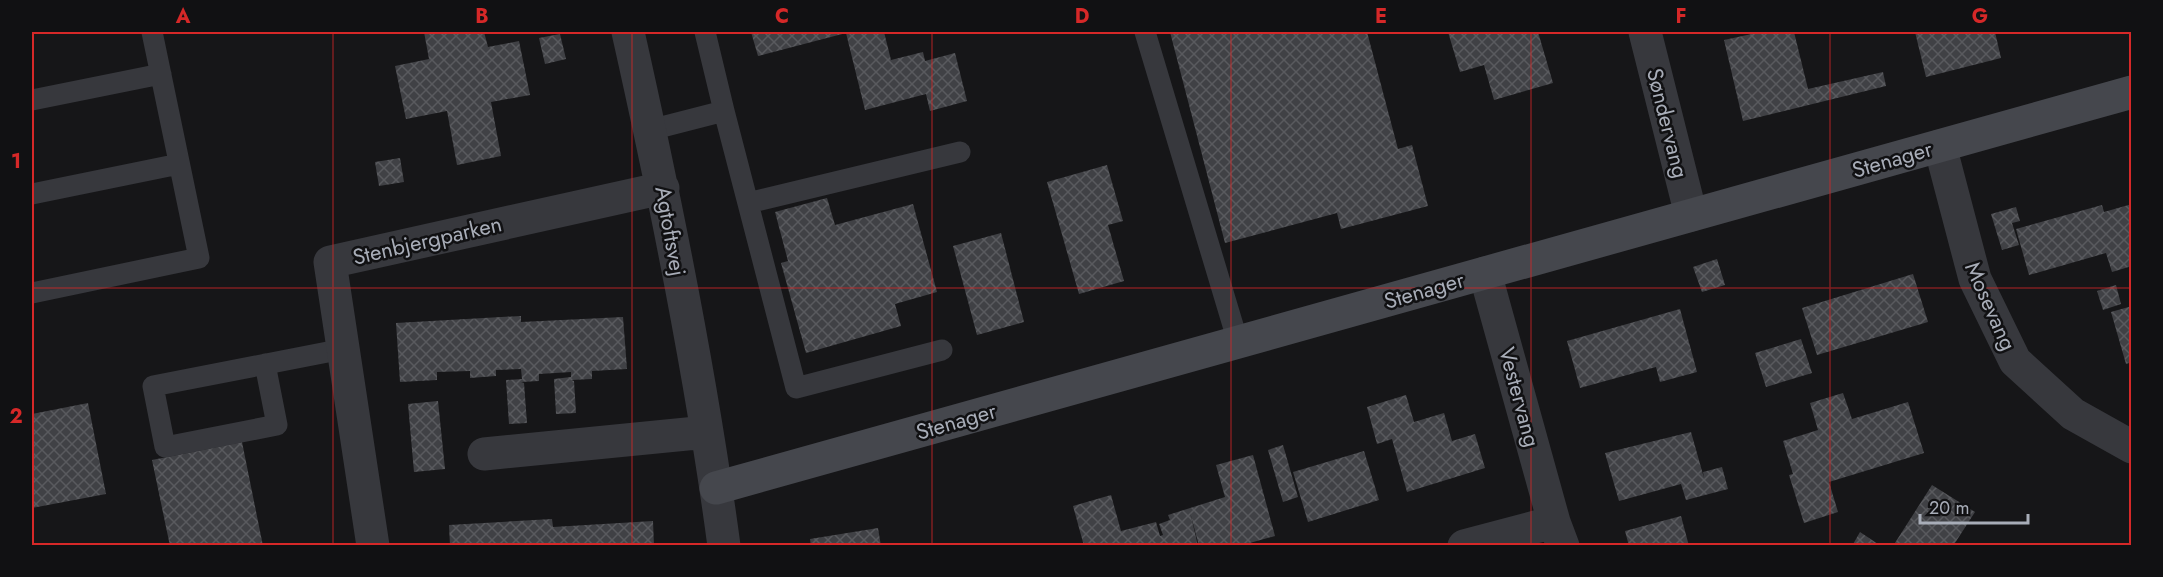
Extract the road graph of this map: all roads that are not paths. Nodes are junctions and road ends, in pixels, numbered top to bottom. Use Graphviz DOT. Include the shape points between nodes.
graph roads {
  1 [pos="152,32"];
  2 [pos="628,32"];
  3 [pos="705,32"];
  4 [pos="1145,32"];
  5 [pos="1645,32"];
  6 [pos="161,74"];
  7 [pos="2132,92"];
  8 [pos="32,100"];
  9 [pos="724,111"];
  10 [pos="650,130"];
  11 [pos="1940,146"];
  12 [pos="960,152"];
  13 [pos="179,164"];
  14 [pos="663,188"];
  15 [pos="32,194"];
  16 [pos="748,202"];
  17 [pos="1691,215"];
  18 [pos="1485,273"];
  19 [pos="32,293"];
  20 [pos="1239,342"];
  21 [pos="343,349"];
  22 [pos="942,350"];
  23 [pos="265,364"];
  24 [pos="707,432"];
  25 [pos="2132,447"];
  26 [pos="483,454"];
  27 [pos="716,488"];
  28 [pos="1559,534"];
  29 [pos="373,546"];
  30 [pos="723,546"];
  31 [pos="1464,546"];
  1 -- 6 [label="lane"];
  2 -- 10 [label="street, Agtoftsvej"];
  3 -- 9 [label="lane"];
  4 -- 20 [label="lane"];
  5 -- 17 [label="street, Søndervang"];
  6 -- 8 [label="lane"];
  6 -- 13 [label="lane"];
  7 -- 11 [label="street, Stenager"];
  9 -- 10 [label="lane"];
  9 -- 16 [label="lane"];
  10 -- 14 [label="street, Agtoftsvej"];
  11 -- 17 [label="street, Stenager"];
  11 -- 25 [label="street, Mosevang" via="1975,279 2015,361 2073,414"];
  12 -- 16 [label="lane"];
  13 -- 15 [label="lane"];
  13 -- 19 [label="lane" via="199,258"];
  14 -- 21 [label="street, Stenbjergparken" via="330,262"];
  14 -- 24 [label="street, Agtoftsvej"];
  16 -- 22 [label="lane" via="796,388"];
  17 -- 18 [label="street, Stenager"];
  18 -- 20 [label="street, Stenager"];
  18 -- 28 [label="street, Vestervang"];
  20 -- 27 [label="street, Stenager"];
  21 -- 23 [label="lane"];
  21 -- 29 [label="street, Stenbjergparken"];
  23 -- 23 [label="lane" via="153,386 165,447 277,425"];
  24 -- 26 [label="street"];
  24 -- 27 [label="street, Agtoftsvej"];
  27 -- 30 [label="street, Agtoftsvej"];
  28 -- 31 [label="street, Vestervang"];
}
